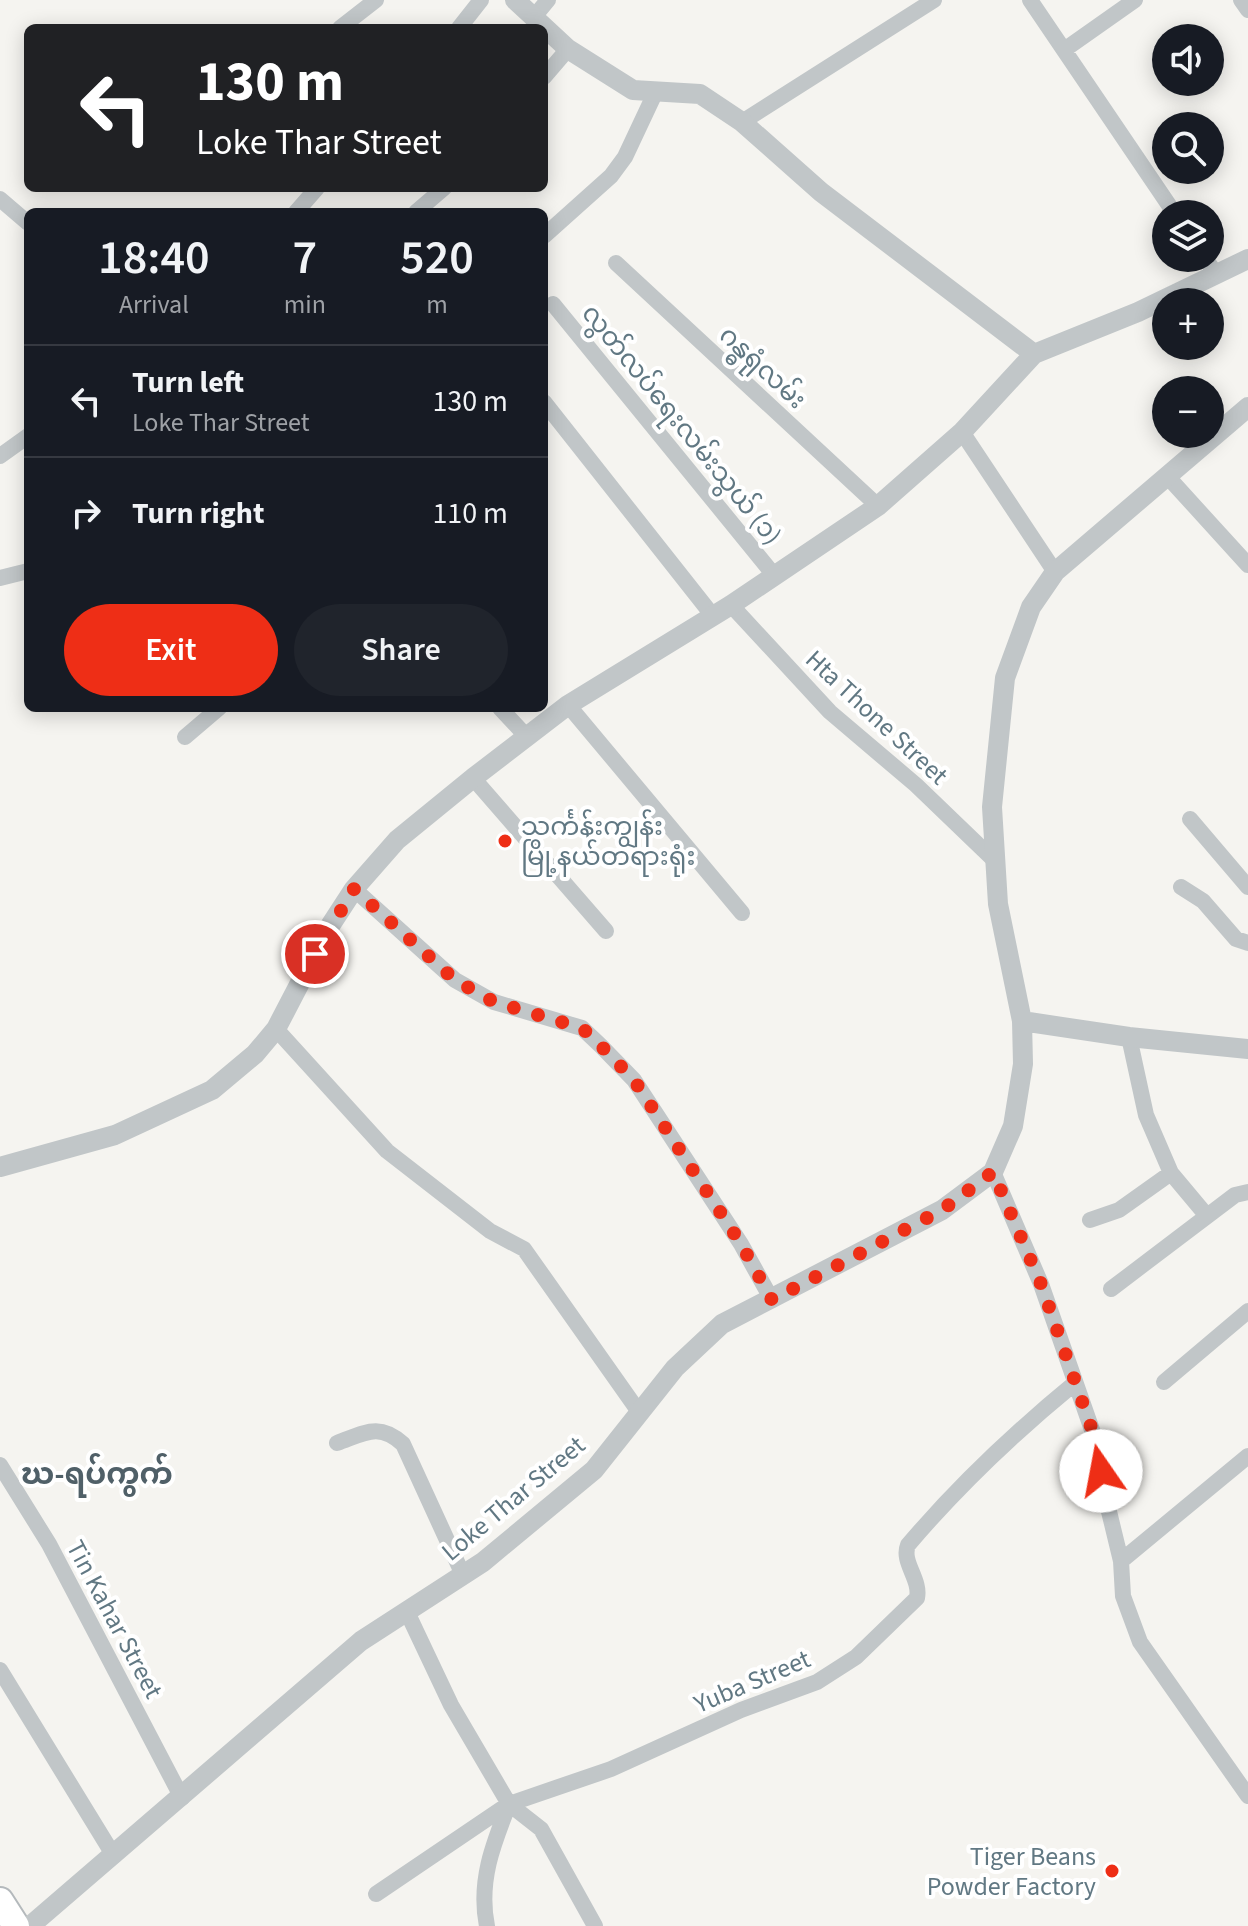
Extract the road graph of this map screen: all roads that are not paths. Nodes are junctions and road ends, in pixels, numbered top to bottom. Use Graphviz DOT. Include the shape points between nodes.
graph roads {
  1 [pos="376,0"];
  2 [pos="481,0"];
  3 [pos="515,0"];
  4 [pos="548,0"];
  5 [pos="934,0"];
  6 [pos="1030,0"];
  7 [pos="1135,0"];
  8 [pos="1241,0"];
  9 [pos="1248,10"];
  10 [pos="534,17"];
  11 [pos="345,24"];
  12 [pos="462,24"];
  13 [pos="541,24"];
  14 [pos="548,30"];
  15 [pos="568,49"];
  16 [pos="1064,50"];
  17 [pos="548,72"];
  18 [pos="656,91"];
  19 [pos="742,122"];
  20 [pos="314,192"];
  21 [pos="439,192"];
  22 [pos="0,199"];
  23 [pos="1166,200"];
  24 [pos="300,208"];
  25 [pos="421,208"];
  26 [pos="24,220"];
  27 [pos="548,232"];
  28 [pos="1248,259"];
  29 [pos="616,263"];
  30 [pos="1224,263"];
  31 [pos="1201,272"];
  32 [pos="553,304"];
  33 [pos="1034,354"];
  34 [pos="548,407"];
  35 [pos="1248,407"];
  36 [pos="962,432"];
  37 [pos="24,439"];
  38 [pos="0,456"];
  39 [pos="1167,476"];
  40 [pos="878,506"];
  41 [pos="1248,565"];
  42 [pos="24,572"];
  43 [pos="1055,572"];
  44 [pos="774,575"];
  45 [pos="0,578"];
  46 [pos="722,610"];
  47 [pos="568,705"];
  48 [pos="214,712"];
  49 [pos="504,712"];
  50 [pos="526,736"];
  51 [pos="185,737"];
  52 [pos="473,778"];
  53 [pos="1190,819"];
  54 [pos="994,860"];
  55 [pos="1181,887"];
  56 [pos="1248,887"];
  57 [pos="354,889"];
  58 [pos="742,913"];
  59 [pos="606,931"];
  60 [pos="1248,943"];
  61 [pos="1022,1021"];
  62 [pos="276,1029"];
  63 [pos="1129,1037"];
  64 [pos="1248,1049"];
  65 [pos="0,1167"];
  66 [pos="993,1172"];
  67 [pos="1171,1173"];
  68 [pos="1246,1194"];
  69 [pos="1207,1216"];
  70 [pos="1090,1220"];
  71 [pos="1111,1289"];
  72 [pos="772,1300"];
  73 [pos="1248,1311"];
  74 [pos="1164,1382"];
  75 [pos="1075,1383"];
  76 [pos="639,1412"];
  77 [pos="337,1443"];
  78 [pos="1248,1456"];
  79 [pos="0,1465"];
  80 [pos="1121,1561"];
  81 [pos="463,1575"];
  82 [pos="407,1612"];
  83 [pos="0,1670"];
  84 [pos="1248,1796"];
  85 [pos="182,1798"];
  86 [pos="509,1804"];
  87 [pos="114,1856"];
  88 [pos="376,1894"];
  89 [pos="0,1901"];
  90 [pos="16,1926"];
  91 [pos="30,1926"];
  92 [pos="487,1926"];
  93 [pos="595,1926"];
  1 -- 11 [label="street"];
  2 -- 12 [label="street"];
  3 -- 10 [label="street"];
  4 -- 10 [label="street"];
  5 -- 19 [label="street"];
  6 -- 16 [label="street"];
  7 -- 16 [label="street"];
  8 -- 9 [label="street"];
  10 -- 13 [label="street"];
  14 -- 15 [label="street"];
  15 -- 17 [label="street"];
  15 -- 18 [label="street" via="633,90"];
  16 -- 23 [label="street"];
  18 -- 19 [label="street" via="700,94"];
  18 -- 27 [label="street" via="611,176"];
  19 -- 33 [label="street" via="821,192"];
  20 -- 24 [label="street"];
  21 -- 25 [label="street"];
  22 -- 26 [label="street"];
  28 -- 30 [label="street"];
  29 -- 40 [label="street, ဂန္ဓရုံလမ်း"];
  31 -- 33 [label="street" via="1138,312"];
  32 -- 44 [label="street, လွတ်လပ်ရေးလမ်းသွယ် (၁)"];
  33 -- 36 [label="street"];
  34 -- 46 [label="street, Hta Thone Street"];
  35 -- 39 [label="street, Loke Thar Street"];
  36 -- 40 [label="street"];
  36 -- 43 [label="street"];
  37 -- 38 [label="street"];
  39 -- 41 [label="street"];
  39 -- 43 [label="street, Loke Thar Street"];
  40 -- 44 [label="street"];
  42 -- 45 [label="street"];
  43 -- 54 [label="street, Loke Thar Street" via="1031,607 1005,678 992,807"];
  44 -- 46 [label="street"];
  46 -- 47 [label="street"];
  46 -- 54 [label="street, Hta Thone Street"];
  47 -- 50 [label="street"];
  47 -- 58 [label="street"];
  48 -- 51 [label="street"];
  49 -- 50 [label="street"];
  50 -- 52 [label="street"];
  52 -- 57 [label="street" via="397,840"];
  52 -- 59 [label="street"];
  53 -- 56 [label="street"];
  54 -- 61 [label="street, Loke Thar Street"];
  55 -- 60 [label="street" via="1203,901 1236,939"];
  57 -- 62 [label="street"];
  57 -- 72 [label="street" via="455,980 494,1002 582,1028 601,1046 634,1080"];
  61 -- 63 [label="street"];
  61 -- 66 [label="street, Loke Thar Street" via="1023,1064 1013,1126"];
  62 -- 65 [label="street" via="212,1090 115,1135"];
  62 -- 76 [label="street" via="387,1151 490,1231 524,1249"];
  63 -- 64 [label="street"];
  63 -- 67 [label="street" via="1146,1115"];
  66 -- 72 [label="street, Loke Thar Street" via="942,1210"];
  66 -- 75 [label="street" via="1041,1284"];
  67 -- 69 [label="street"];
  67 -- 70 [label="street" via="1119,1210"];
  68 -- 69 [label="street"];
  69 -- 71 [label="street"];
  72 -- 76 [label="street, Loke Thar Street" via="722,1324 675,1368"];
  73 -- 74 [label="street"];
  75 -- 80 [label="street" via="1098,1447"];
  75 -- 86 [label="street, Yuba Street" via="1008,1438 908,1545 905,1554 920,1586 917,1598 856,1657 817,1682 611,1769"];
  76 -- 81 [label="street, Loke Thar Street" via="594,1470"];
  77 -- 81 [label="street" via="371,1430 389,1431 403,1444"];
  78 -- 80 [label="street"];
  79 -- 85 [label="street, Tin Kahar Street" via="49,1544"];
  80 -- 84 [label="street" via="1123,1596 1140,1642"];
  81 -- 82 [label="street, Loke Thar Street"];
  82 -- 85 [label="street, Loke Thar Street" via="361,1641"];
  82 -- 86 [label="street" via="451,1705"];
  83 -- 87 [label="street"];
  85 -- 87 [label="street, Loke Thar Street"];
  86 -- 88 [label="street, Yuba Street"];
  86 -- 92 [label="street" via="488,1856 483,1907"];
  86 -- 93 [label="street" via="541,1829"];
  87 -- 91 [label="street, Loke Thar Street"];
  89 -- 90 [label="main road"];
}
